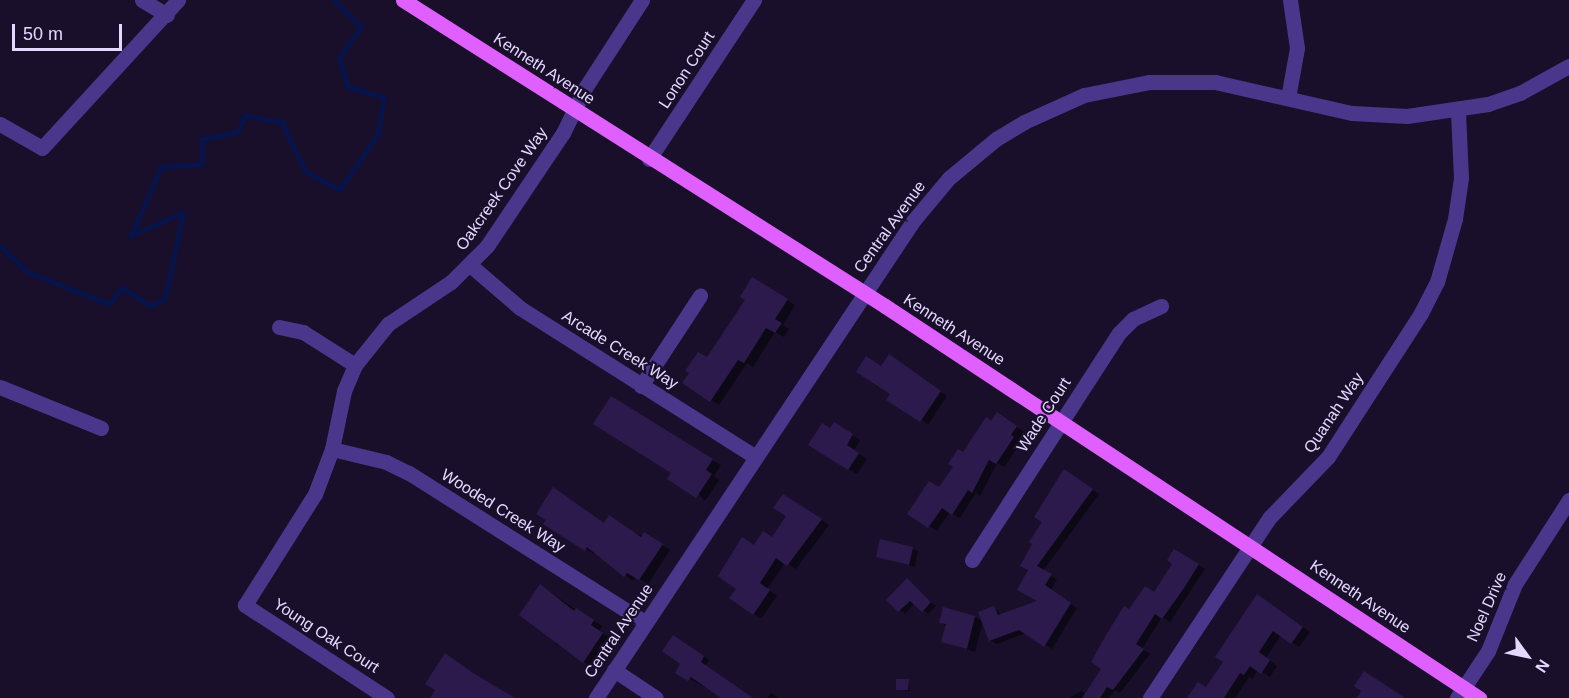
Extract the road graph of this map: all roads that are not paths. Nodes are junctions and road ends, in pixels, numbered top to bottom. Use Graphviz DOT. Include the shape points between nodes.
graph roads {
  1 [pos="142,0"];
  2 [pos="178,0"];
  3 [pos="404,0"];
  4 [pos="642,0"];
  5 [pos="754,0"];
  6 [pos="1290,0"];
  7 [pos="167,15"];
  8 [pos="1569,66"];
  9 [pos="1288,98"];
  10 [pos="573,110"];
  11 [pos="1458,111"];
  12 [pos="0,124"];
  13 [pos="650,159"];
  14 [pos="470,265"];
  15 [pos="865,294"];
  16 [pos="700,296"];
  17 [pos="1161,306"];
  18 [pos="279,327"];
  19 [pos="355,365"];
  20 [pos="641,386"];
  21 [pos="0,387"];
  22 [pos="1061,422"];
  23 [pos="100,428"];
  24 [pos="332,449"];
  25 [pos="756,457"];
  26 [pos="1569,500"];
  27 [pos="1250,547"];
  28 [pos="972,560"];
  29 [pos="245,605"];
  30 [pos="646,623"];
  31 [pos="614,670"];
  32 [pos="1460,693"];
  33 [pos="387,698"];
  34 [pos="596,698"];
  35 [pos="656,698"];
  36 [pos="1150,698"];
  37 [pos="1479,698"];
  1 -- 7 [label="street"];
  2 -- 7 [label="street"];
  3 -- 10 [label="main road, Kenneth Avenue"];
  4 -- 10 [label="street, Oakcreek Cove Way"];
  5 -- 13 [label="street, Lonon Court"];
  6 -- 9 [label="street" via="1297,48"];
  7 -- 12 [label="street" via="119,61 42,148"];
  8 -- 11 [label="street, Central Avenue" via="1520,93"];
  9 -- 11 [label="street, Central Avenue" via="1373,116"];
  9 -- 15 [label="street, Central Avenue" via="1215,82 1149,82 1106,90 1054,107 996,139 949,178 913,221"];
  10 -- 13 [label="main road, Kenneth Avenue"];
  10 -- 14 [label="street, Oakcreek Cove Way" via="563,133"];
  11 -- 27 [label="street, Quanah Way" via="1461,178 1455,219 1437,282 1329,457 1270,517"];
  13 -- 15 [label="main road, Kenneth Avenue"];
  14 -- 19 [label="street, Oakcreek Cove Way" via="388,324"];
  14 -- 20 [label="street, Arcade Creek Way" via="520,308"];
  15 -- 22 [label="main road, Kenneth Avenue"];
  15 -- 25 [label="street, Central Avenue"];
  16 -- 20 [label="street"];
  17 -- 22 [label="street, Wade Court" via="1142,313 1125,326"];
  18 -- 19 [label="street" via="303,332"];
  19 -- 24 [label="street, Oakcreek Cove Way" via="344,391"];
  20 -- 25 [label="street, Arcade Creek Way"];
  21 -- 23 [label="street"];
  22 -- 27 [label="main road, Kenneth Avenue"];
  22 -- 28 [label="street, Wade Court"];
  24 -- 29 [label="street, Oakcreek Cove Way" via="315,494"];
  24 -- 30 [label="street, Wooded Creek Way" via="378,459 409,473"];
  25 -- 30 [label="street, Central Avenue"];
  26 -- 32 [label="street, Noel Drive" via="1515,584 1488,651"];
  27 -- 32 [label="main road, Kenneth Avenue"];
  27 -- 36 [label="street, Quanah Way"];
  29 -- 33 [label="street, Young Oak Court"];
  30 -- 31 [label="street, Central Avenue"];
  31 -- 34 [label="street, Central Avenue"];
  31 -- 35 [label="street"];
  32 -- 37 [label="main road, Kenneth Avenue"];
}
